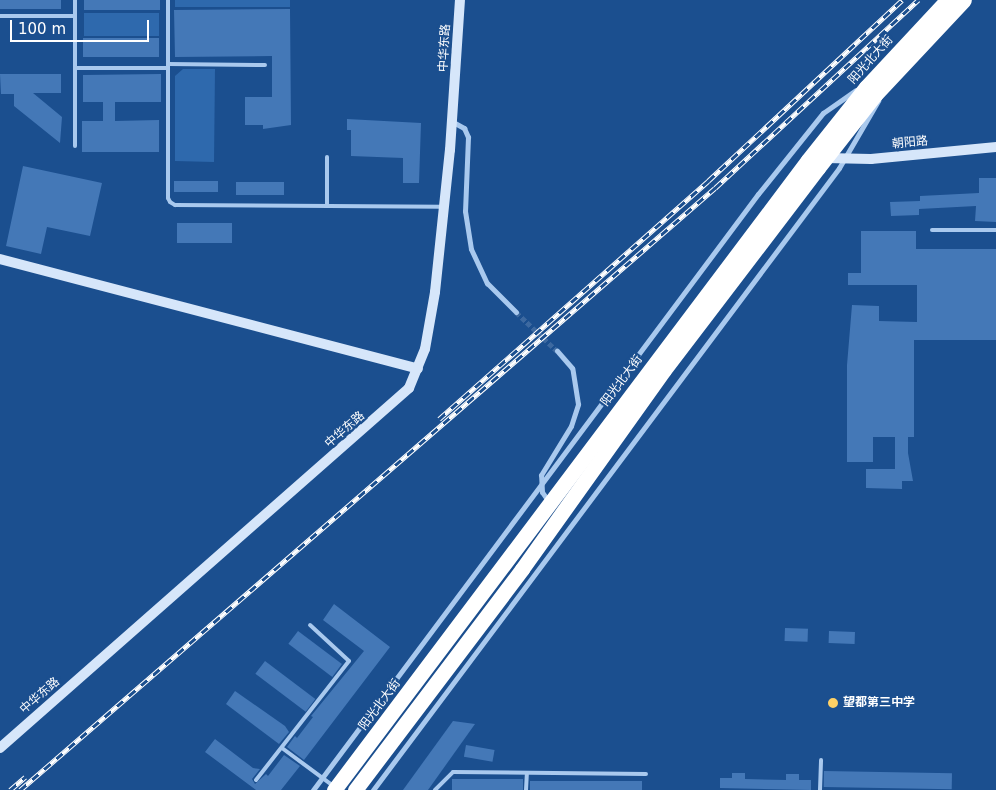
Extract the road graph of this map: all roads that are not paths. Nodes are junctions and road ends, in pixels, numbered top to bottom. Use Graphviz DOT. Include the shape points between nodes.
graph roads {
  1 [pos="74,0"];
  2 [pos="168,0"];
  3 [pos="460,0"];
  4 [pos="947,0"];
  5 [pos="964,0"];
  6 [pos="0,16"];
  7 [pos="74,16"];
  8 [pos="266,65"];
  9 [pos="168,66"];
  10 [pos="75,68"];
  11 [pos="879,81"];
  12 [pos="452,122"];
  13 [pos="75,146"];
  14 [pos="996,147"];
  15 [pos="327,157"];
  16 [pos="826,158"];
  17 [pos="846,158"];
  18 [pos="327,206"];
  19 [pos="444,207"];
  20 [pos="932,230"];
  21 [pos="996,230"];
  22 [pos="0,259"];
  23 [pos="516,312"];
  24 [pos="558,351"];
  25 [pos="418,369"];
  26 [pos="541,487"];
  27 [pos="549,503"];
  28 [pos="310,625"];
  29 [pos="0,748"];
  30 [pos="282,748"];
  31 [pos="821,760"];
  32 [pos="527,773"];
  33 [pos="646,774"];
  34 [pos="322,778"];
  35 [pos="256,780"];
  36 [pos="335,789"];
  37 [pos="313,790"];
  38 [pos="355,790"];
  39 [pos="373,790"];
  40 [pos="435,790"];
  41 [pos="526,790"];
  42 [pos="820,790"];
  1 -- 7 [label="lane"];
  2 -- 9 [label="lane"];
  3 -- 12 [label="street, 中华东路"];
  4 -- 11 [label="highway, 阳光北大街"];
  5 -- 11 [label="highway, 阳光北大街"];
  6 -- 7 [label="lane"];
  7 -- 10 [label="lane"];
  8 -- 9 [label="lane"];
  9 -- 10 [label="lane"];
  9 -- 18 [label="lane" via="170,202 175,205"];
  10 -- 13 [label="lane"];
  11 -- 16 [label="highway, 阳光北大街"];
  11 -- 17 [label="street" via="871,118"];
  11 -- 26 [label="street" via="823,113 758,194"];
  11 -- 27 [label="highway, 阳光北大街"];
  12 -- 19 [label="street, 中华东路"];
  12 -- 23 [label="street" via="464,128 468,137 465,212 471,249 487,283"];
  14 -- 17 [label="street, 朝阳路"];
  15 -- 18 [label="lane"];
  16 -- 17 [label="street, 朝阳路"];
  16 -- 38 [label="highway, 阳光北大街" via="670,363 522,569"];
  17 -- 39 [label="street" via="699,350 525,592"];
  18 -- 19 [label="lane"];
  19 -- 25 [label="street, 中华东路" via="430,322"];
  20 -- 21 [label="lane"];
  22 -- 25 [label="street"];
  24 -- 26 [label="street" via="572,368 578,404 571,426 544,466"];
  25 -- 29 [label="street, 中华东路" via="409,388 398,399"];
  26 -- 27 [label="street"];
  26 -- 34 [label="street"];
  27 -- 36 [label="highway, 阳光北大街"];
  28 -- 30 [label="lane" via="349,661"];
  30 -- 34 [label="lane"];
  30 -- 35 [label="lane"];
  31 -- 42 [label="lane"];
  32 -- 33 [label="lane"];
  32 -- 40 [label="lane" via="453,772"];
  32 -- 41 [label="lane"];
  34 -- 36 [label="lane"];
  34 -- 37 [label="street"];
}
